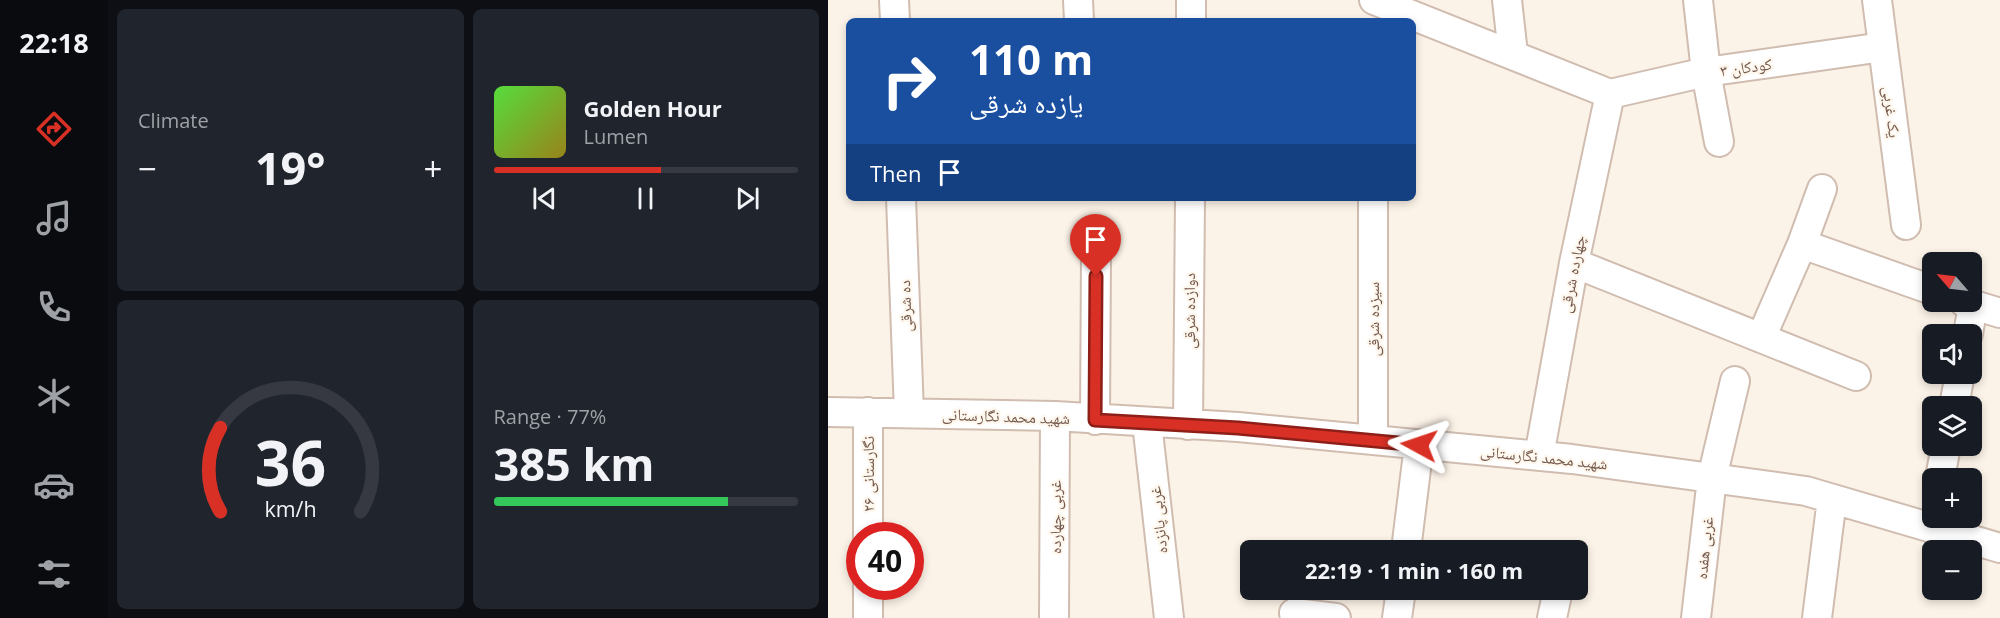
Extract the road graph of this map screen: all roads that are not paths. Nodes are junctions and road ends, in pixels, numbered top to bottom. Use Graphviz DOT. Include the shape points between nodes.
graph roads {
  1 [pos="894,0"];
  2 [pos="1078,0"];
  3 [pos="1191,0"];
  4 [pos="1373,0"];
  5 [pos="1507,0"];
  6 [pos="1698,0"];
  7 [pos="1877,0"];
  8 [pos="895,18"];
  9 [pos="1079,18"];
  10 [pos="1191,18"];
  11 [pos="1372,18"];
  12 [pos="1883,47"];
  13 [pos="1513,54"];
  14 [pos="1706,72"];
  15 [pos="1610,94"];
  16 [pos="1719,142"];
  17 [pos="1822,189"];
  18 [pos="902,201"];
  19 [pos="1190,201"];
  20 [pos="1373,201"];
  21 [pos="1906,225"];
  22 [pos="1802,244"];
  23 [pos="1096,252"];
  24 [pos="1574,263"];
  25 [pos="1922,286"];
  26 [pos="1761,338"];
  27 [pos="1856,376"];
  28 [pos="1735,381"];
  29 [pos="828,412"];
  30 [pos="868,412"];
  31 [pos="909,413"];
  32 [pos="1055,416"];
  33 [pos="1095,420"];
  34 [pos="1148,423"];
  35 [pos="1188,424"];
  36 [pos="1373,440"];
  37 [pos="1419,445"];
  38 [pos="1539,456"];
  39 [pos="1712,478"];
  40 [pos="1832,499"];
  41 [pos="1922,520"];
  42 [pos="868,522"];
  43 [pos="1947,528"];
  44 [pos="1407,540"];
  45 [pos="2000,548"];
  46 [pos="868,600"];
  47 [pos="1400,600"];
  48 [pos="1556,600"];
  49 [pos="1294,614"];
  50 [pos="868,618"];
  51 [pos="1054,618"];
  52 [pos="1169,618"];
  53 [pos="1336,618"];
  54 [pos="1397,618"];
  55 [pos="1552,618"];
  56 [pos="1696,618"];
  57 [pos="1817,618"];
  1 -- 8 [label="street"];
  2 -- 9 [label="street"];
  3 -- 10 [label="street"];
  4 -- 11 [label="street"];
  4 -- 13 [label="street"];
  5 -- 13 [label="street"];
  6 -- 14 [label="street"];
  7 -- 12 [label="street, یک غربی"];
  12 -- 14 [label="street, کودکان ۳"];
  12 -- 21 [label="street, یک غربی"];
  13 -- 15 [label="street"];
  14 -- 15 [label="street, کودکان ۳"];
  14 -- 16 [label="street"];
  15 -- 24 [label="street, چهارده شرقی"];
  17 -- 22 [label="street"];
  18 -- 31 [label="street, ده شرقی"];
  19 -- 35 [label="street, دوازده شرقی"];
  20 -- 36 [label="street, سیزده شرقی"];
  22 -- 25 [label="street"];
  22 -- 26 [label="street"];
  23 -- 33 [label="street"];
  24 -- 26 [label="street"];
  24 -- 38 [label="street, چهارده شرقی"];
  26 -- 27 [label="street"];
  28 -- 39 [label="street, غربی هفده"];
  29 -- 30 [label="street, شهید محمد نگارستانی"];
  30 -- 31 [label="street, شهید محمد نگارستانی"];
  30 -- 42 [label="street, نگارستانی ۲۶"];
  31 -- 32 [label="street, شهید محمد نگارستانی"];
  32 -- 33 [label="street, شهید محمد نگارستانی"];
  32 -- 51 [label="street, غربی چهارده"];
  33 -- 34 [label="street, شهید محمد نگارستانی"];
  34 -- 35 [label="street, شهید محمد نگارستانی"];
  34 -- 52 [label="street, غربی پانزده"];
  35 -- 36 [label="street, شهید محمد نگارستانی"];
  36 -- 37 [label="street, شهید محمد نگارستانی"];
  37 -- 38 [label="street, شهید محمد نگارستانی"];
  37 -- 44 [label="street"];
  38 -- 39 [label="street, شهید محمد نگارستانی"];
  39 -- 40 [label="street, شهید محمد نگارستانی" via="1806,491"];
  39 -- 56 [label="street, غربی هفده"];
  40 -- 41 [label="street, شهید محمد نگارستانی"];
  40 -- 57 [label="street"];
  43 -- 45 [label="street, شهید محمد نگارستانی"];
  46 -- 50 [label="street"];
  47 -- 54 [label="street"];
  48 -- 55 [label="street"];
  49 -- 53 [label="street"];
}
